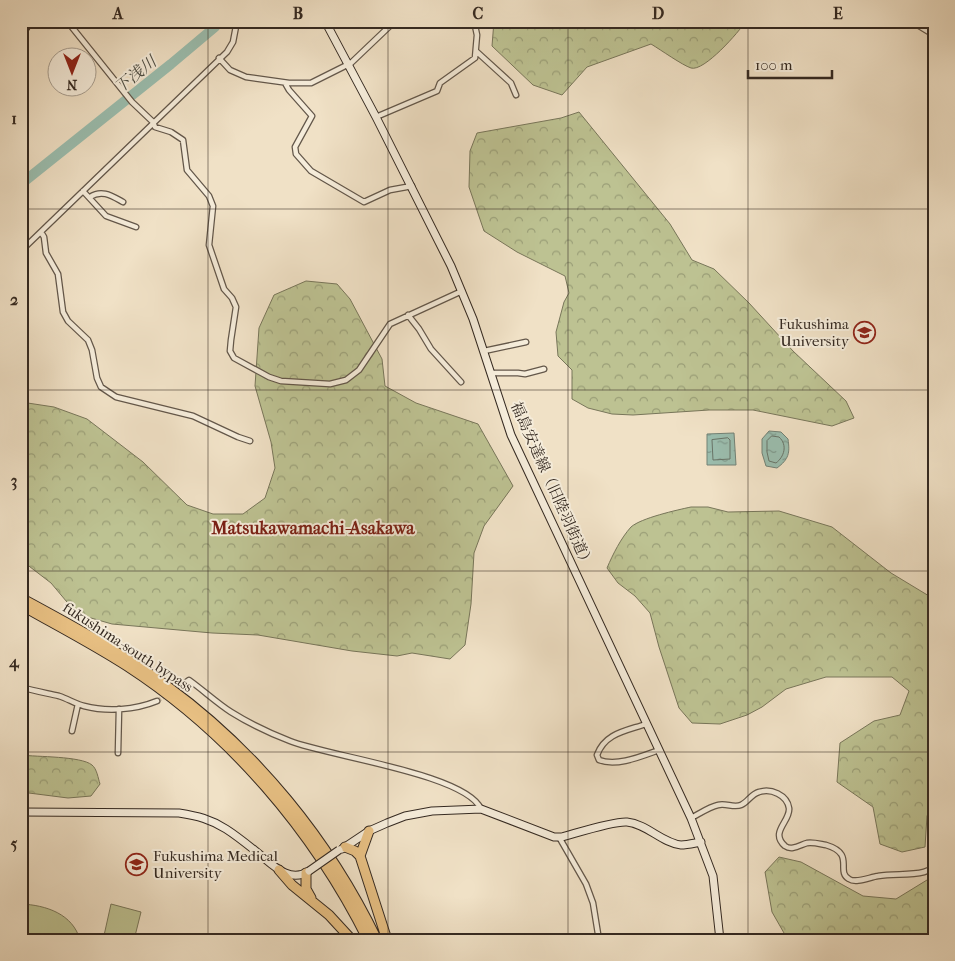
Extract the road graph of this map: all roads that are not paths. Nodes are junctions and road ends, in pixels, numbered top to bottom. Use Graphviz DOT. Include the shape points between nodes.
graph roads {
  1 [pos="30,21"];
  2 [pos="67,21"];
  3 [pos="237,21"];
  4 [pos="325,21"];
  5 [pos="474,21"];
  6 [pos="911,21"];
  7 [pos="394,22"];
  8 [pos="21,35"];
  9 [pos="934,35"];
  10 [pos="477,52"];
  11 [pos="219,58"];
  12 [pos="347,64"];
  13 [pos="285,83"];
  14 [pos="516,95"];
  15 [pos="376,117"];
  16 [pos="153,122"];
  17 [pos="412,186"];
  18 [pos="83,191"];
  19 [pos="90,197"];
  20 [pos="123,202"];
  21 [pos="136,227"];
  22 [pos="41,232"];
  23 [pos="21,252"];
  24 [pos="462,292"];
  25 [pos="408,315"];
  26 [pos="526,342"];
  27 [pos="484,351"];
  28 [pos="544,369"];
  29 [pos="490,373"];
  30 [pos="461,382"];
  31 [pos="250,441"];
  32 [pos="21,598"];
  33 [pos="21,605"];
  34 [pos="181,686"];
  35 [pos="24,688"];
  36 [pos="157,701"];
  37 [pos="21,704"];
  38 [pos="78,704"];
  39 [pos="119,709"];
  40 [pos="646,724"];
  41 [pos="72,731"];
  42 [pos="659,750"];
  43 [pos="118,754"];
  44 [pos="481,809"];
  45 [pos="21,812"];
  46 [pos="691,818"];
  47 [pos="369,832"];
  48 [pos="560,837"];
  49 [pos="701,842"];
  50 [pos="342,849"];
  51 [pos="360,856"];
  52 [pos="934,866"];
  53 [pos="279,870"];
  54 [pos="308,872"];
  55 [pos="329,915"];
  56 [pos="352,940"];
  57 [pos="368,940"];
  58 [pos="377,940"];
  59 [pos="387,940"];
  60 [pos="599,940"];
  61 [pos="720,940"];
  1 -- 8 [label="main road"];
  2 -- 16 [label="street" via="132,102"];
  3 -- 11 [label="street" via="233,42"];
  4 -- 12 [label="main road, 福島安達線（旧陸羽街道）"];
  5 -- 10 [label="street"];
  6 -- 9 [label="street"];
  7 -- 12 [label="street"];
  10 -- 14 [label="street" via="511,84"];
  10 -- 15 [label="street" via="466,66 440,83 437,92"];
  11 -- 13 [label="street" via="230,70 246,77"];
  11 -- 16 [label="street"];
  12 -- 13 [label="street" via="311,82"];
  12 -- 15 [label="main road, 福島安達線（旧陸羽街道）"];
  13 -- 17 [label="street" via="312,116 295,147 296,154 311,172 364,202 390,190"];
  15 -- 17 [label="main road, 福島安達線（旧陸羽街道）"];
  16 -- 18 [label="street"];
  16 -- 25 [label="street" via="156,128 183,140 187,170 209,196 212,206 209,245 224,290 236,307 230,340 234,358 282,381 330,384 346,380 359,370 390,324"];
  17 -- 24 [label="main road, 福島安達線（旧陸羽街道）"];
  18 -- 19 [label="street"];
  18 -- 22 [label="street"];
  19 -- 20 [label="street" via="102,193"];
  19 -- 21 [label="street" via="106,216"];
  22 -- 23 [label="street"];
  22 -- 31 [label="street" via="47,258 58,274 63,312 88,340 101,387 116,397 193,416"];
  24 -- 25 [label="street"];
  24 -- 27 [label="main road, 福島安達線（旧陸羽街道）"];
  25 -- 30 [label="street" via="431,349"];
  26 -- 27 [label="street"];
  27 -- 29 [label="main road, 福島安達線（旧陸羽街道）"];
  28 -- 29 [label="street" via="525,374"];
  29 -- 40 [label="main road, 福島安達線（旧陸羽街道）" via="511,435"];
  32 -- 58 [label="highway, fukushima-south bypass" via="166,685 248,755 318,841"];
  33 -- 57 [label="highway, fukushima-south bypass" via="126,666 201,722 234,752 320,857"];
  34 -- 44 [label="street" via="189,680 232,712 288,740 391,766 444,784 466,793"];
  35 -- 37 [label="street"];
  35 -- 38 [label="street"];
  36 -- 39 [label="street"];
  38 -- 39 [label="street"];
  38 -- 41 [label="street"];
  39 -- 43 [label="street"];
  40 -- 42 [label="main road, 福島安達線（旧陸羽街道）"];
  40 -- 42 [label="street" via="606,740 597,755 599,760 618,761"];
  42 -- 46 [label="main road, 福島安達線（旧陸羽街道）"];
  44 -- 47 [label="main road" via="432,811 405,816"];
  44 -- 48 [label="main road" via="532,830"];
  45 -- 53 [label="main road" via="202,816 226,829"];
  46 -- 49 [label="main road, 福島安達線（旧陸羽街道）"];
  46 -- 52 [label="street" via="718,805 740,805 760,791 771,791 784,798 789,808 779,831 784,844 792,848 816,843 840,851 849,879 918,873"];
  47 -- 50 [label="main road"];
  47 -- 51 [label="highway"];
  48 -- 49 [label="main road" via="626,822 681,845"];
  48 -- 60 [label="street" via="591,897"];
  49 -- 61 [label="main road, 福島安達線（旧陸羽街道）" via="712,876"];
  50 -- 51 [label="highway" via="355,851"];
  50 -- 54 [label="main road, bridge"];
  51 -- 59 [label="highway"];
  53 -- 54 [label="main road" via="293,875"];
  53 -- 55 [label="highway"];
  54 -- 55 [label="highway" via="308,895"];
  55 -- 56 [label="highway"];
}
